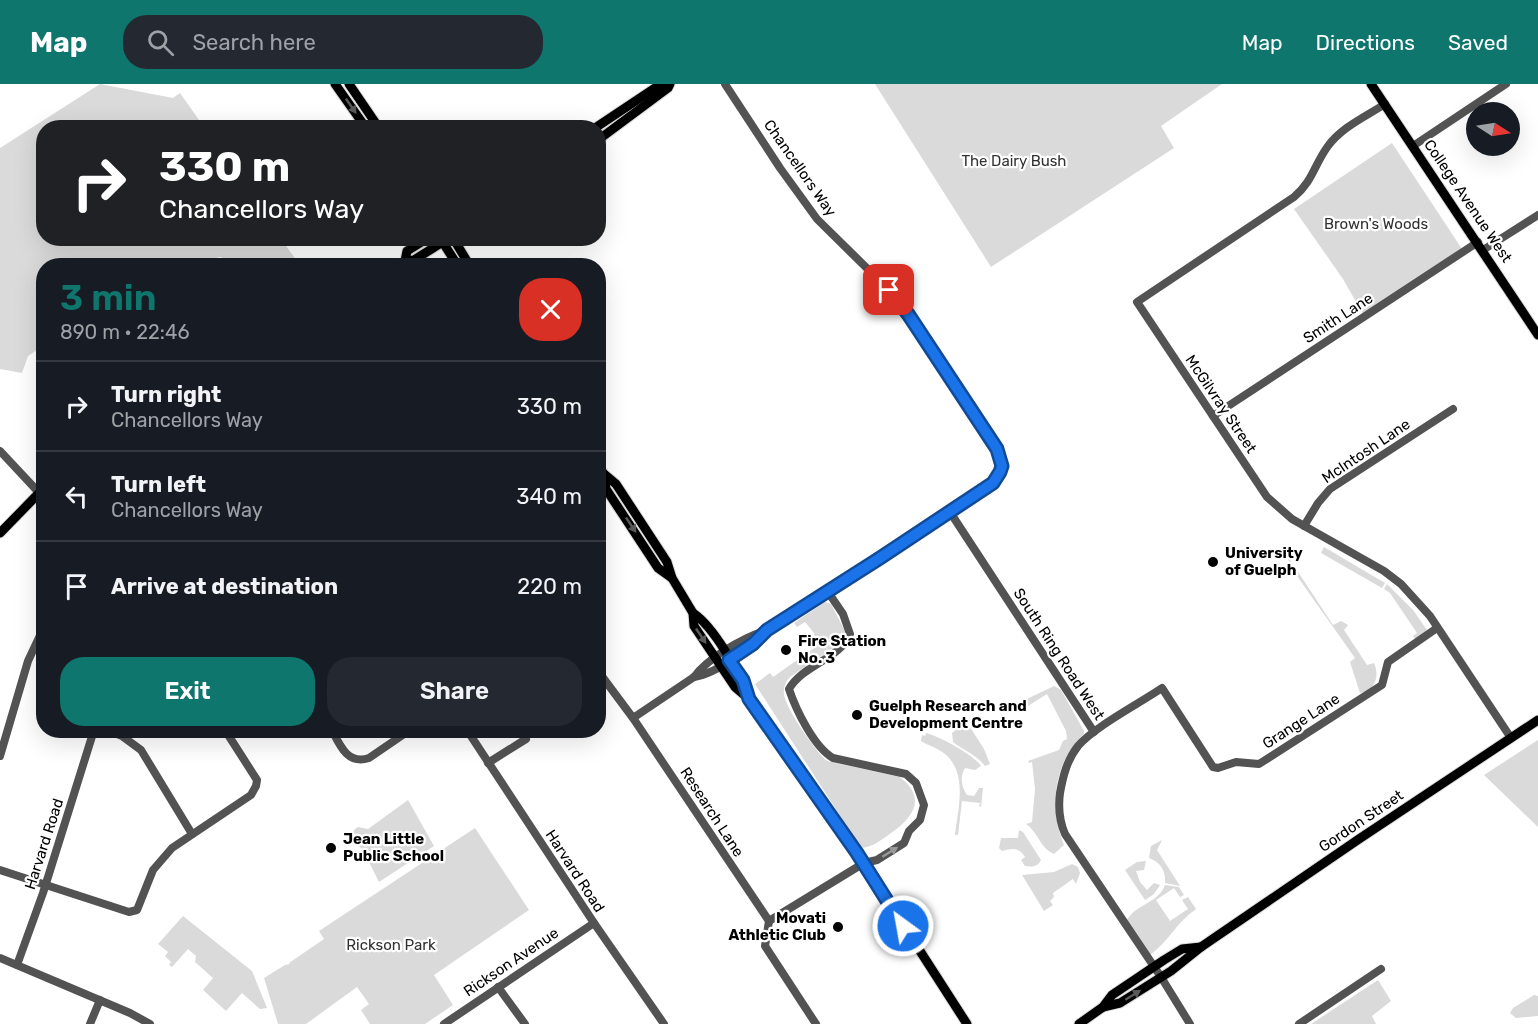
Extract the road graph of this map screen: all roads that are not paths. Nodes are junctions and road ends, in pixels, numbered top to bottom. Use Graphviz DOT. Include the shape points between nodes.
graph roads {
  1 [pos="336,84"];
  2 [pos="349,84"];
  3 [pos="661,84"];
  4 [pos="670,84"];
  5 [pos="725,84"];
  6 [pos="1371,84"];
  7 [pos="1506,84"];
  8 [pos="1385,104"];
  9 [pos="361,120"];
  10 [pos="374,120"];
  11 [pos="606,121"];
  12 [pos="606,134"];
  13 [pos="1413,146"];
  14 [pos="1538,215"];
  15 [pos="415,246"];
  16 [pos="436,246"];
  17 [pos="452,246"];
  18 [pos="1480,246"];
  19 [pos="404,258"];
  20 [pos="417,258"];
  21 [pos="463,258"];
  22 [pos="1538,335"];
  23 [pos="1453,409"];
  24 [pos="1213,416"];
  25 [pos="0,451"];
  26 [pos="606,476"];
  27 [pos="36,487"];
  28 [pos="36,499"];
  29 [pos="950,512"];
  30 [pos="1304,526"];
  31 [pos="0,533"];
  32 [pos="828,592"];
  33 [pos="1437,628"];
  34 [pos="36,644"];
  35 [pos="722,659"];
  36 [pos="606,682"];
  37 [pos="633,718"];
  38 [pos="1538,720"];
  39 [pos="1094,732"];
  40 [pos="91,738"];
  41 [pos="125,738"];
  42 [pos="230,738"];
  43 [pos="336,738"];
  44 [pos="398,738"];
  45 [pos="472,738"];
  46 [pos="1511,738"];
  47 [pos="526,739"];
  48 [pos="0,756"];
  49 [pos="489,763"];
  50 [pos="192,834"];
  51 [pos="864,863"];
  52 [pos="0,870"];
  53 [pos="45,885"];
  54 [pos="769,921"];
  55 [pos="594,923"];
  56 [pos="1201,947"];
  57 [pos="0,958"];
  58 [pos="17,965"];
  59 [pos="1154,967"];
  60 [pos="1381,969"];
  61 [pos="1161,977"];
  62 [pos="498,987"];
  63 [pos="100,1000"];
  64 [pos="1103,1006"];
  65 [pos="90,1024"];
  66 [pos="150,1024"];
  67 [pos="444,1024"];
  68 [pos="525,1024"];
  69 [pos="664,1024"];
  70 [pos="816,1024"];
  71 [pos="967,1024"];
  72 [pos="1078,1024"];
  73 [pos="1190,1024"];
  74 [pos="1299,1024"];
  1 -- 9 [label="main road, one-way"];
  2 -- 10 [label="main road"];
  3 -- 11 [label="main road"];
  4 -- 12 [label="main road"];
  5 -- 29 [label="street, Chancellors Way" via="817,219 908,314 997,449 1002,466 997,478"];
  6 -- 8 [label="main road, College Avenue West"];
  7 -- 13 [label="street"];
  8 -- 13 [label="main road, College Avenue West"];
  8 -- 24 [label="street, McGilvray Street" via="1334,139 1308,183 1291,200 1137,302"];
  13 -- 18 [label="main road, College Avenue West"];
  14 -- 18 [label="street, Smith Lane"];
  15 -- 19 [label="main road"];
  16 -- 20 [label="main road"];
  17 -- 21 [label="main road"];
  18 -- 22 [label="main road, College Avenue West"];
  18 -- 24 [label="street, Smith Lane"];
  23 -- 30 [label="street, McIntosh Lane" via="1330,489"];
  24 -- 30 [label="street, McGilvray Street" via="1267,497"];
  25 -- 27 [label="street"];
  26 -- 35 [label="main road" via="616,484 667,562 693,613 694,626"];
  28 -- 31 [label="main road"];
  29 -- 32 [label="street, Chancellors Way"];
  29 -- 39 [label="street, South Ring Road West"];
  30 -- 33 [label="street, McGilvray Street" via="1396,579"];
  32 -- 35 [label="street, Chancellors Way" via="767,630 753,644"];
  51 -- 32 [label="street, one-way" via="877,860 904,843 920,820 924,805 916,783 906,774 833,758 823,752 794,703 789,689 796,678 846,645 850,634 843,614"];
  33 -- 39 [label="street, Grange Lane" via="1388,662 1382,685 1257,764 1236,762 1214,767 1162,688"];
  33 -- 46 [label="street, McGilvray Street"];
  34 -- 48 [label="street"];
  35 -- 37 [label="street" via="701,668 694,677"];
  35 -- 51 [label="main road" via="735,687 749,699"];
  36 -- 37 [label="street, Research Lane"];
  37 -- 54 [label="street, Research Lane"];
  38 -- 46 [label="main road, Gordon Street"];
  39 -- 59 [label="street, South Ring Road West" via="1078,746 1066,768 1059,819 1072,846"];
  40 -- 53 [label="street, Harvard Road"];
  41 -- 50 [label="street" via="141,750"];
  42 -- 50 [label="street" via="257,780 256,786 251,795"];
  43 -- 44 [label="street" via="350,757 362,760"];
  45 -- 49 [label="street, Harvard Road"];
  46 -- 56 [label="main road, Gordon Street"];
  47 -- 49 [label="street"];
  49 -- 55 [label="street, Harvard Road"];
  50 -- 53 [label="street" via="172,848 153,870 137,910 129,912"];
  51 -- 54 [label="street"];
  51 -- 71 [label="main road"];
  52 -- 53 [label="street"];
  53 -- 58 [label="street, Harvard Road"];
  54 -- 70 [label="street" via="765,946"];
  55 -- 62 [label="street, Rickson Avenue"];
  55 -- 69 [label="street, Harvard Road"];
  56 -- 59 [label="main road, Gordon Street" via="1182,949"];
  56 -- 61 [label="main road, Gordon Street"];
  57 -- 58 [label="street"];
  58 -- 63 [label="street"];
  59 -- 61 [label="street, South Ring Road West"];
  59 -- 64 [label="main road, Gordon Street" via="1112,995"];
  60 -- 74 [label="street"];
  64 -- 61 [label="main road, Gordon Street, one-way" via="1120,1003"];
  61 -- 73 [label="street, South Ring Road West"];
  62 -- 67 [label="street, Rickson Avenue"];
  62 -- 68 [label="street"];
  63 -- 65 [label="street"];
  63 -- 66 [label="street"];
  64 -- 72 [label="main road, Gordon Street"];
}
